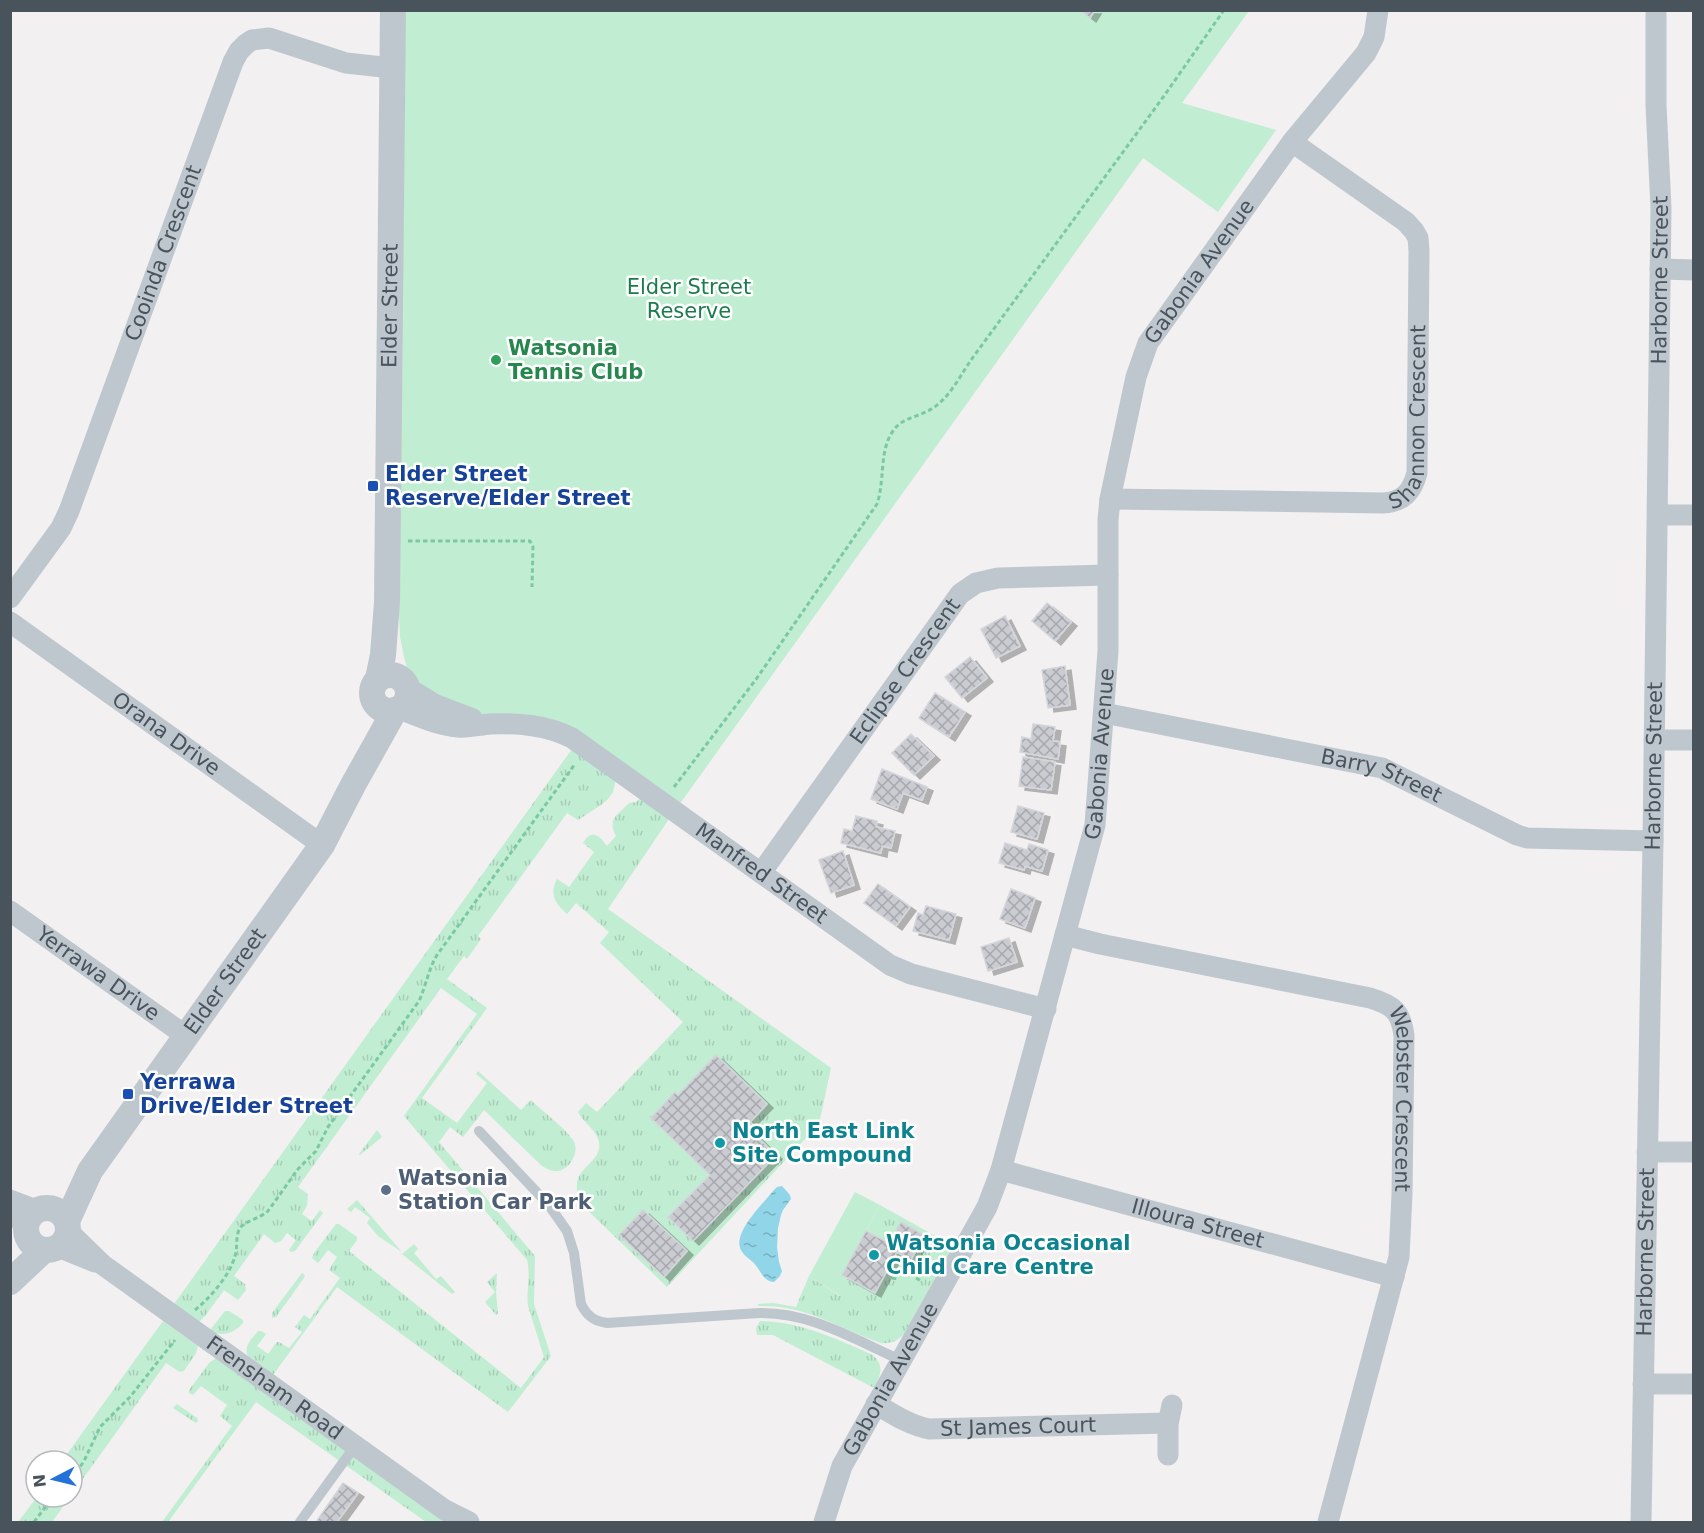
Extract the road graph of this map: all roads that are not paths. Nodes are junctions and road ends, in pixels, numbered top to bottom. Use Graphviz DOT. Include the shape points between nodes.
graph roads {
  1 [pos="393,10"];
  2 [pos="1378,10"];
  3 [pos="1656,10"];
  4 [pos="392,68"];
  5 [pos="1292,142"];
  6 [pos="1660,269"];
  7 [pos="1694,270"];
  8 [pos="1110,499"];
  9 [pos="1658,515"];
  10 [pos="1694,515"];
  11 [pos="1108,575"];
  12 [pos="10,598"];
  13 [pos="387,602"];
  14 [pos="10,622"];
  15 [pos="396,699"];
  16 [pos="1104,713"];
  17 [pos="1654,740"];
  18 [pos="1694,740"];
  19 [pos="1653,841"];
  20 [pos="322,845"];
  21 [pos="761,873"];
  22 [pos="10,911"];
  23 [pos="1065,935"];
  24 [pos="1046,1009"];
  25 [pos="186,1036"];
  26 [pos="479,1131"];
  27 [pos="1647,1152"];
  28 [pos="1694,1152"];
  29 [pos="1001,1170"];
  30 [pos="10,1200"];
  31 [pos="43,1227"];
  32 [pos="1394,1277"];
  33 [pos="10,1281"];
  34 [pos="901,1360"];
  35 [pos="1643,1384"];
  36 [pos="1694,1384"];
  37 [pos="876,1404"];
  38 [pos="356,1446"];
  39 [pos="1168,1455"];
  40 [pos="452,1516"];
  41 [pos="300,1522"];
  42 [pos="469,1522"];
  43 [pos="824,1522"];
  44 [pos="1328,1522"];
  45 [pos="1641,1522"];
  1 -- 4 [label="street, Elder Street"];
  2 -- 5 [label="street, Gabonia Avenue" via="1374,37 1366,53"];
  3 -- 6 [label="street, Harborne Street"];
  4 -- 12 [label="street, Cooinda Crescent" via="346,63 269,38 252,40 239,51 69,512"];
  4 -- 13 [label="street, Elder Street"];
  5 -- 8 [label="street, Gabonia Avenue" via="1148,343 1136,377"];
  5 -- 8 [label="street, Shannon Crescent" via="1406,222 1418,238 1414,485 1400,500 1383,503"];
  6 -- 7 [label="street"];
  6 -- 9 [label="street, Harborne Street"];
  8 -- 11 [label="street, Gabonia Avenue"];
  9 -- 10 [label="street"];
  9 -- 17 [label="street, Harborne Street"];
  11 -- 16 [label="street, Gabonia Avenue"];
  11 -- 21 [label="street, Eclipse Crescent" via="998,578 976,583 960,594"];
  13 -- 15 [label="street, Elder Street"];
  13 -- 15 [label="street, Elder Street" via="383,655 372,695"];
  14 -- 20 [label="street, Orana Drive"];
  15 -- 20 [label="street, Elder Street"];
  15 -- 21 [label="street, Manfred Street" via="434,704 487,724 549,728 572,738"];
  16 -- 19 [label="street, Barry Street" via="1382,768 1527,838"];
  16 -- 23 [label="street, Gabonia Avenue" via="1095,825"];
  17 -- 18 [label="street"];
  17 -- 19 [label="street, Harborne Street"];
  19 -- 27 [label="street, Harborne Street"];
  20 -- 25 [label="street, Elder Street"];
  21 -- 24 [label="street, Manfred Street" via="899,970"];
  22 -- 25 [label="street, Yerrawa Drive"];
  23 -- 24 [label="street, Gabonia Avenue"];
  23 -- 32 [label="street, Webster Crescent" via="1370,998 1394,1009 1403,1024 1404,1035 1401,1236"];
  24 -- 29 [label="street, Gabonia Avenue"];
  25 -- 31 [label="street, Elder Street" via="90,1172"];
  26 -- 34 [label="lane" via="548,1204 567,1231 581,1304 598,1322 780,1313 818,1323"];
  27 -- 28 [label="street"];
  27 -- 35 [label="street, Harborne Street"];
  29 -- 32 [label="street, Illoura Street"];
  29 -- 34 [label="street, Gabonia Avenue" via="987,1207"];
  30 -- 31 [label="street"];
  31 -- 33 [label="street, Elder Street"];
  31 -- 38 [label="street, Frensham Road" via="104,1265"];
  32 -- 44 [label="street, Webster Crescent"];
  34 -- 37 [label="street, Gabonia Avenue"];
  35 -- 36 [label="street"];
  35 -- 45 [label="street, Harborne Street"];
  37 -- 39 [label="street, St James Court" via="904,1421 929,1429 1170,1414"];
  37 -- 43 [label="street, Gabonia Avenue" via="842,1466"];
  38 -- 40 [label="street, Frensham Road"];
  38 -- 41 [label="lane"];
  40 -- 42 [label="street, Frensham Road"];
}
